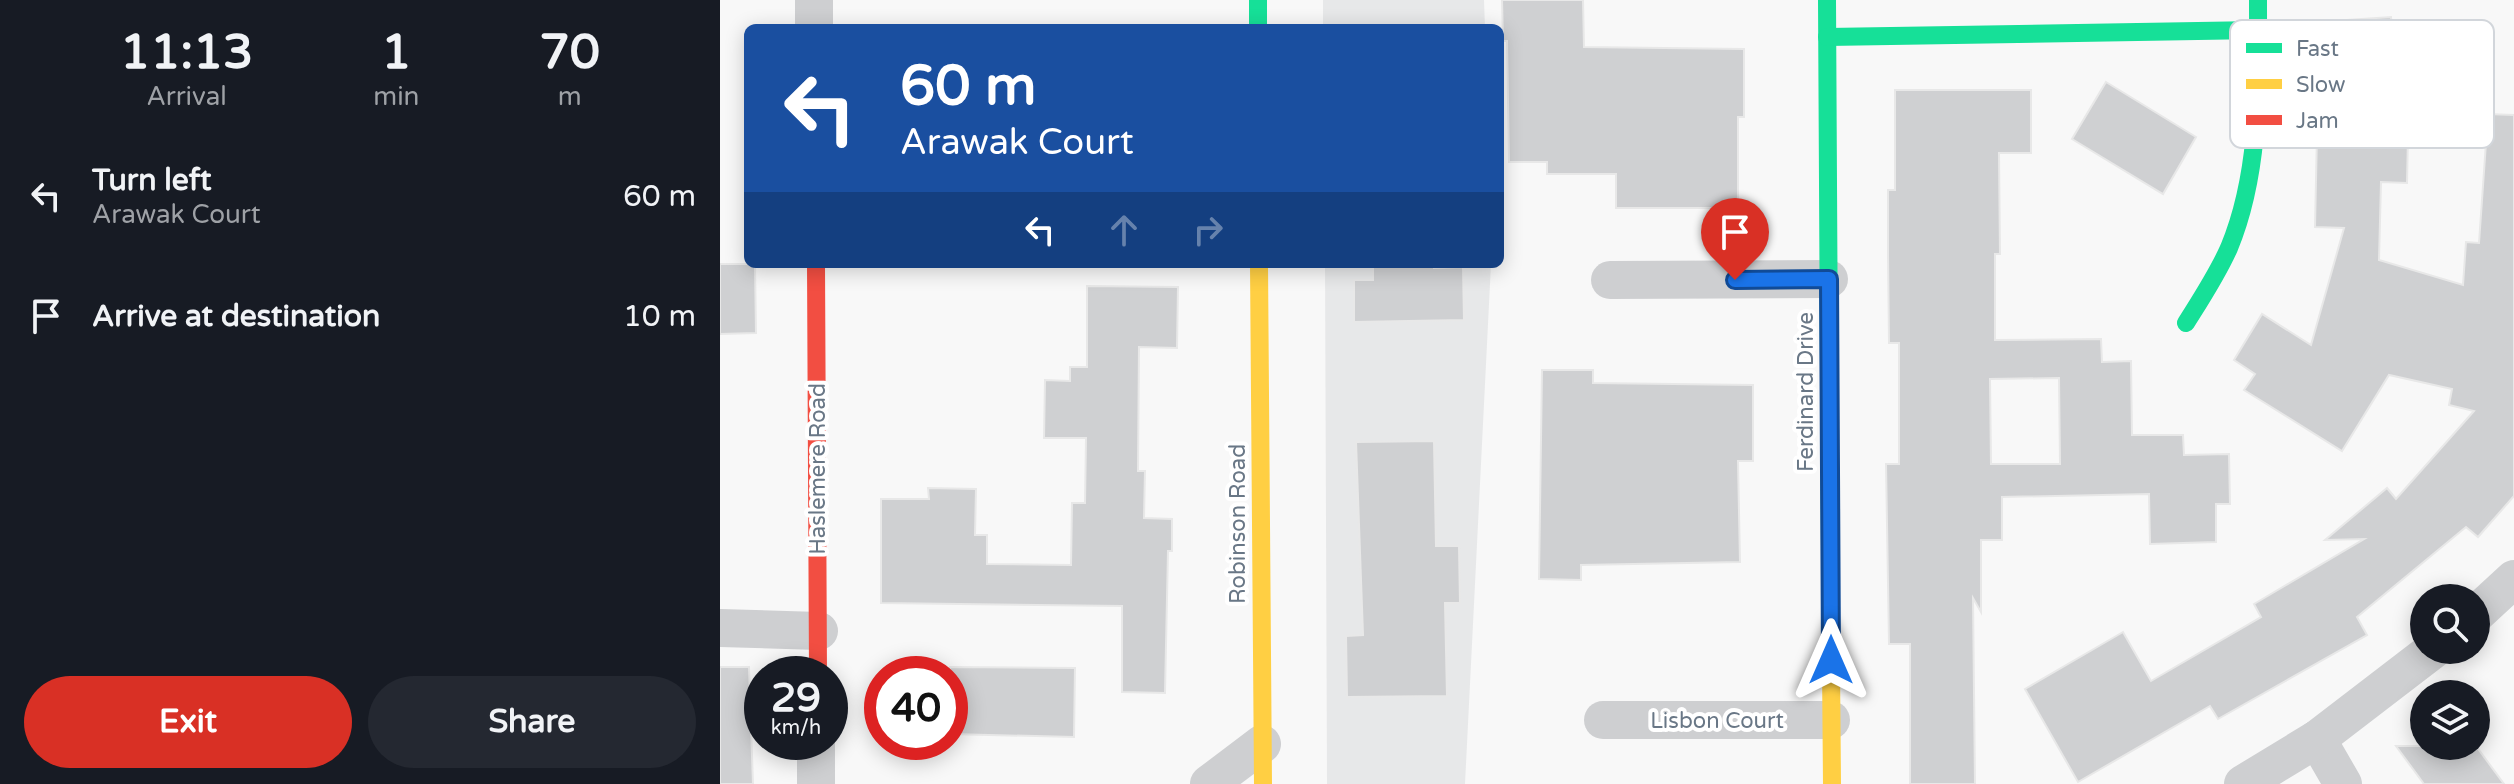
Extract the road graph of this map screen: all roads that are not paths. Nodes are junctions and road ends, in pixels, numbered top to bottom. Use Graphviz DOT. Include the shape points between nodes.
graph roads {
  1 [pos="814,0"];
  2 [pos="1258,0"];
  3 [pos="1827,0"];
  4 [pos="814,24"];
  5 [pos="1258,24"];
  6 [pos="2230,30"];
  7 [pos="1827,37"];
  8 [pos="2252,148"];
  9 [pos="816,268"];
  10 [pos="1259,268"];
  11 [pos="1829,279"];
  12 [pos="1610,280"];
  13 [pos="2186,323"];
  14 [pos="2514,579"];
  15 [pos="2490,601"];
  16 [pos="720,628"];
  17 [pos="819,631"];
  18 [pos="818,656"];
  19 [pos="2415,664"];
  20 [pos="1603,720"];
  21 [pos="1831,720"];
  22 [pos="2317,739"];
  23 [pos="1262,744"];
  24 [pos="816,760"];
  25 [pos="816,784"];
  26 [pos="1209,784"];
  27 [pos="1263,784"];
  28 [pos="1832,784"];
  29 [pos="2243,784"];
  30 [pos="2343,784"];
  1 -- 4 [label="street"];
  2 -- 5 [label="main road"];
  3 -- 7 [label="main road, Ferdinard Drive"];
  6 -- 7 [label="main road"];
  7 -- 11 [label="main road, Ferdinard Drive"];
  8 -- 13 [label="main road" via="2234,236 2215,279"];
  9 -- 17 [label="main road, Haslemere Road"];
  10 -- 23 [label="main road, Robinson Road"];
  11 -- 12 [label="street"];
  11 -- 21 [label="main road, Ferdinard Drive"];
  14 -- 15 [label="street"];
  16 -- 17 [label="street"];
  17 -- 18 [label="main road, Haslemere Road"];
  19 -- 22 [label="street"];
  20 -- 21 [label="street, Lisbon Court"];
  21 -- 28 [label="main road, Ferdinard Drive"];
  22 -- 29 [label="street"];
  22 -- 30 [label="street"];
  23 -- 26 [label="street"];
  23 -- 27 [label="main road, Robinson Road"];
  24 -- 25 [label="street"];
}
